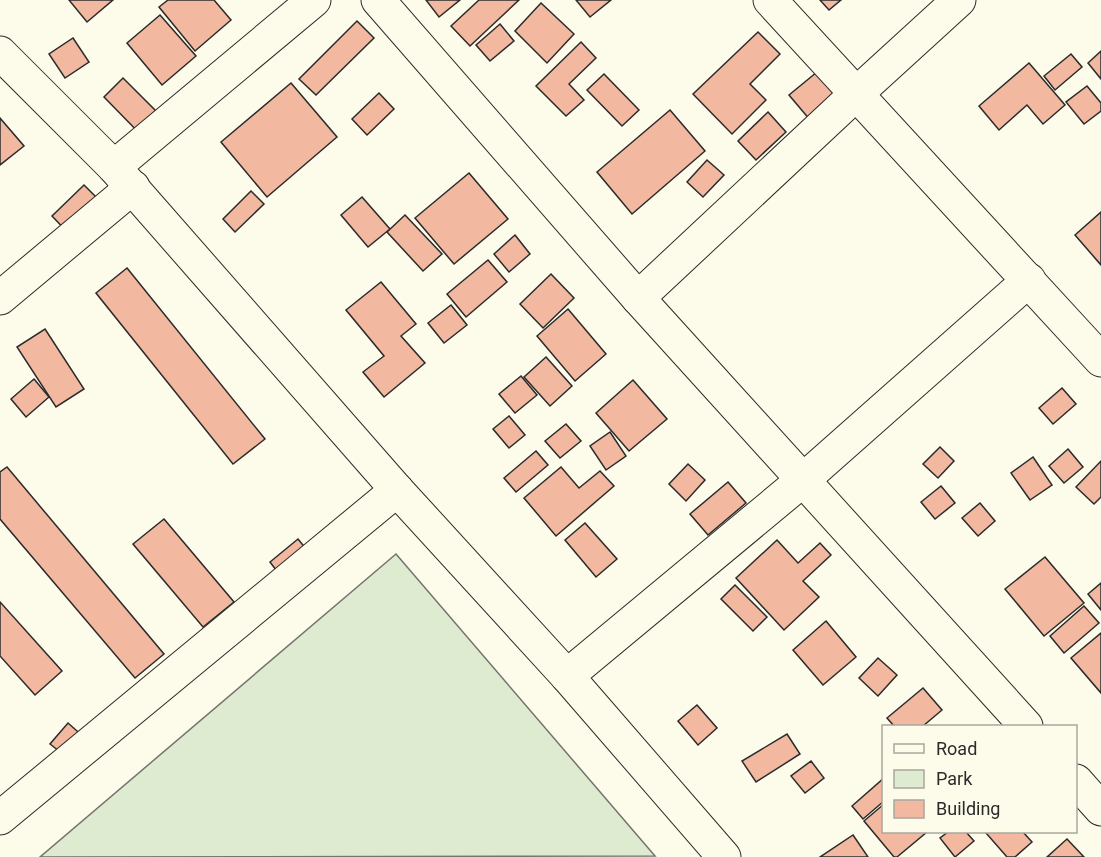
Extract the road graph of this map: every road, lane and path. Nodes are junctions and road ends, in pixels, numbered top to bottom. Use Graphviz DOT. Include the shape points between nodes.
graph roads {
  1 [pos="314,0"];
  2 [pos="378,0"];
  3 [pos="770,0"];
  4 [pos="959,0"];
  5 [pos="0,53"];
  6 [pos="855,94"];
  7 [pos="123,177"];
  8 [pos="1029,280"];
  9 [pos="0,298"];
  10 [pos="638,298"];
  11 [pos="1101,360"];
  12 [pos="803,480"];
  13 [pos="397,490"];
  14 [pos="567,676"];
  15 [pos="1025,725"];
  16 [pos="1077,782"];
  17 [pos="1101,810"];
  18 [pos="0,818"];
  19 [pos="710,852"];
  1 -- 7 [label="street"];
  2 -- 10 [label="street"];
  3 -- 6 [label="street"];
  4 -- 6 [label="street"];
  5 -- 7 [label="street"];
  6 -- 8 [label="street"];
  6 -- 10 [label="street"];
  7 -- 9 [label="street"];
  7 -- 13 [label="street"];
  8 -- 11 [label="street"];
  8 -- 12 [label="street"];
  10 -- 12 [label="street"];
  12 -- 14 [label="street"];
  12 -- 15 [label="street"];
  13 -- 14 [label="street"];
  13 -- 18 [label="street"];
  14 -- 19 [label="street"];
  16 -- 17 [label="street"];
}
